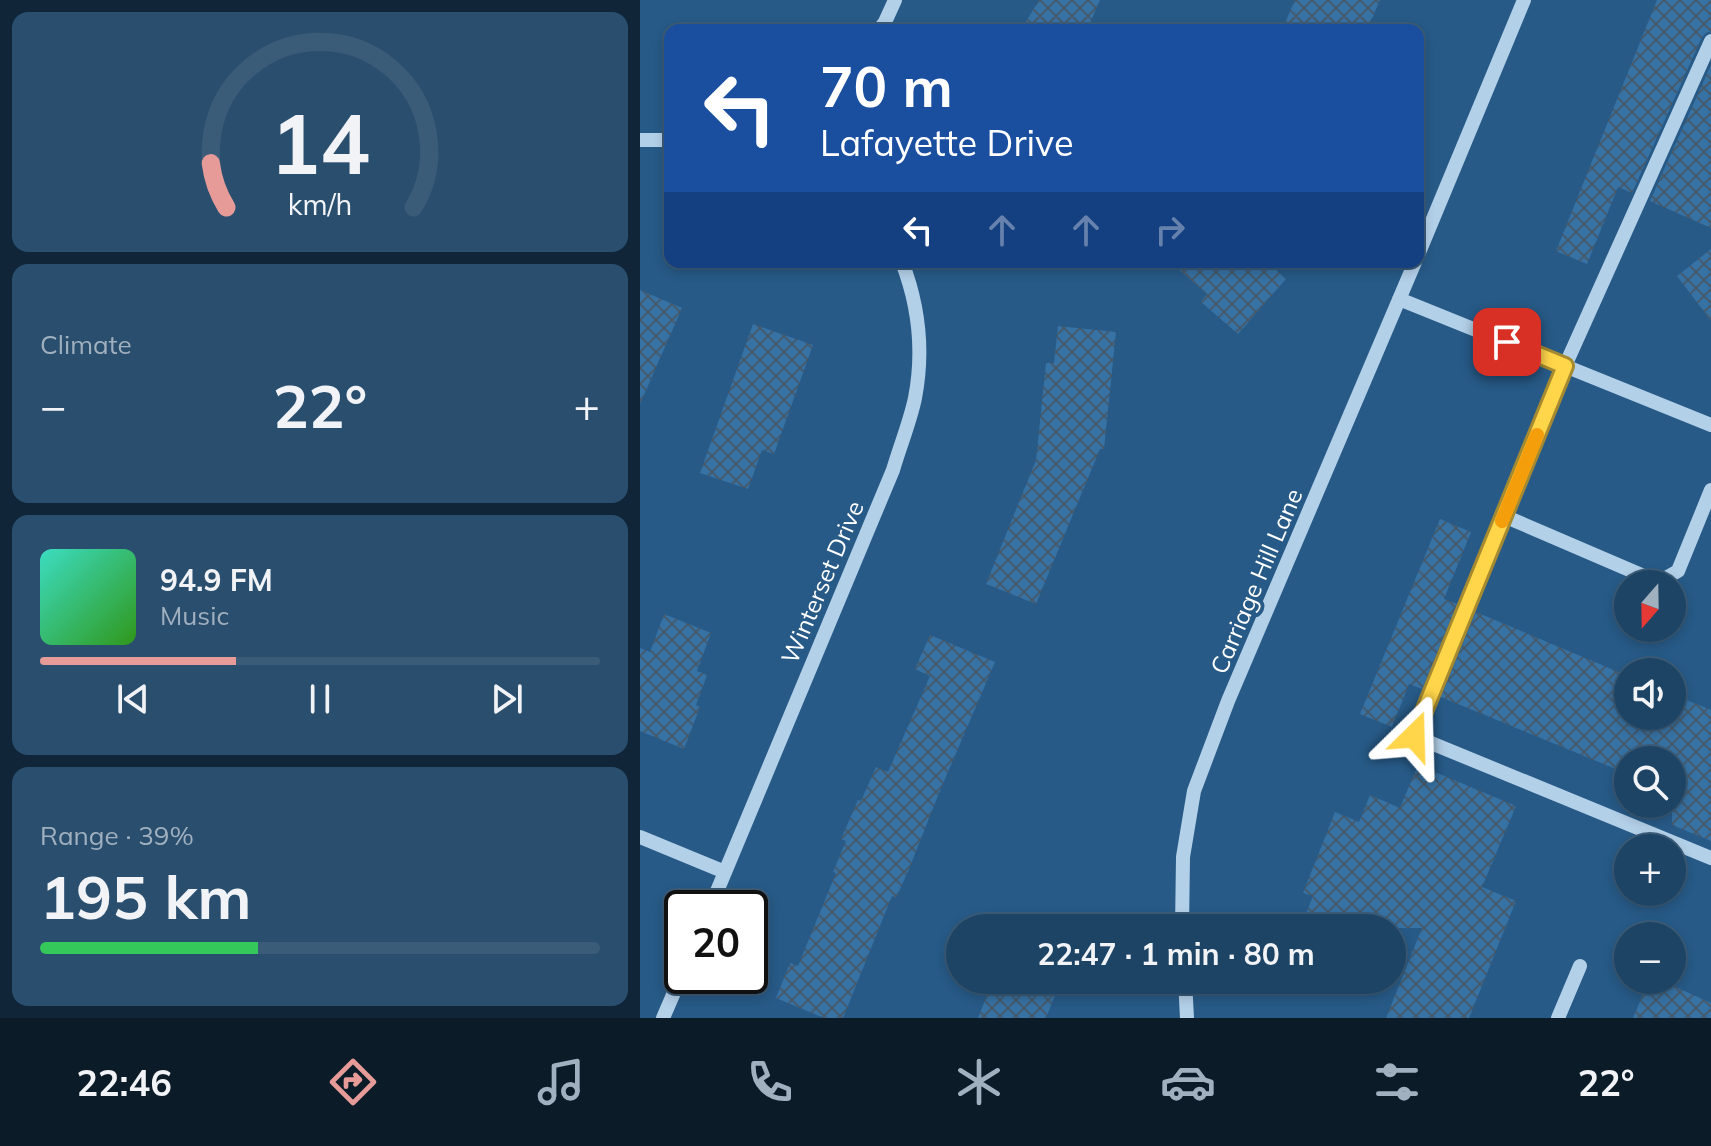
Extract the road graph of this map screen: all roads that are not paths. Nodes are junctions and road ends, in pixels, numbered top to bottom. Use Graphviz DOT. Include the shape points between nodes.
graph roads {
  1 [pos="895,0"];
  2 [pos="1524,0"];
  3 [pos="884,24"];
  4 [pos="1711,41"];
  5 [pos="640,140"];
  6 [pos="664,140"];
  7 [pos="1424,241"];
  8 [pos="904,268"];
  9 [pos="1412,268"];
  10 [pos="1399,299"];
  11 [pos="1565,366"];
  12 [pos="1711,425"];
  13 [pos="1711,490"];
  14 [pos="1504,516"];
  15 [pos="640,837"];
  16 [pos="1711,858"];
  17 [pos="725,872"];
  18 [pos="718,890"];
  19 [pos="1182,914"];
  20 [pos="1580,966"];
  21 [pos="673,994"];
  22 [pos="1186,994"];
  23 [pos="663,1018"];
  24 [pos="1187,1018"];
  25 [pos="1558,1018"];
  1 -- 3 [label="street"];
  2 -- 7 [label="street"];
  4 -- 11 [label="street"];
  5 -- 6 [label="street"];
  8 -- 17 [label="street, Winterset Drive" via="918,315 920,362 914,401 893,470"];
  9 -- 10 [label="street, Carriage Hill Lane"];
  10 -- 11 [label="street"];
  10 -- 19 [label="street, Carriage Hill Lane" via="1194,791 1183,857"];
  11 -- 12 [label="street"];
  11 -- 14 [label="street"];
  13 -- 14 [label="street" via="1678,571 1662,580"];
  14 -- 16 [label="street" via="1414,736"];
  15 -- 17 [label="street"];
  17 -- 18 [label="street, Winterset Drive"];
  20 -- 25 [label="street"];
  21 -- 23 [label="street"];
  22 -- 24 [label="street"];
}
